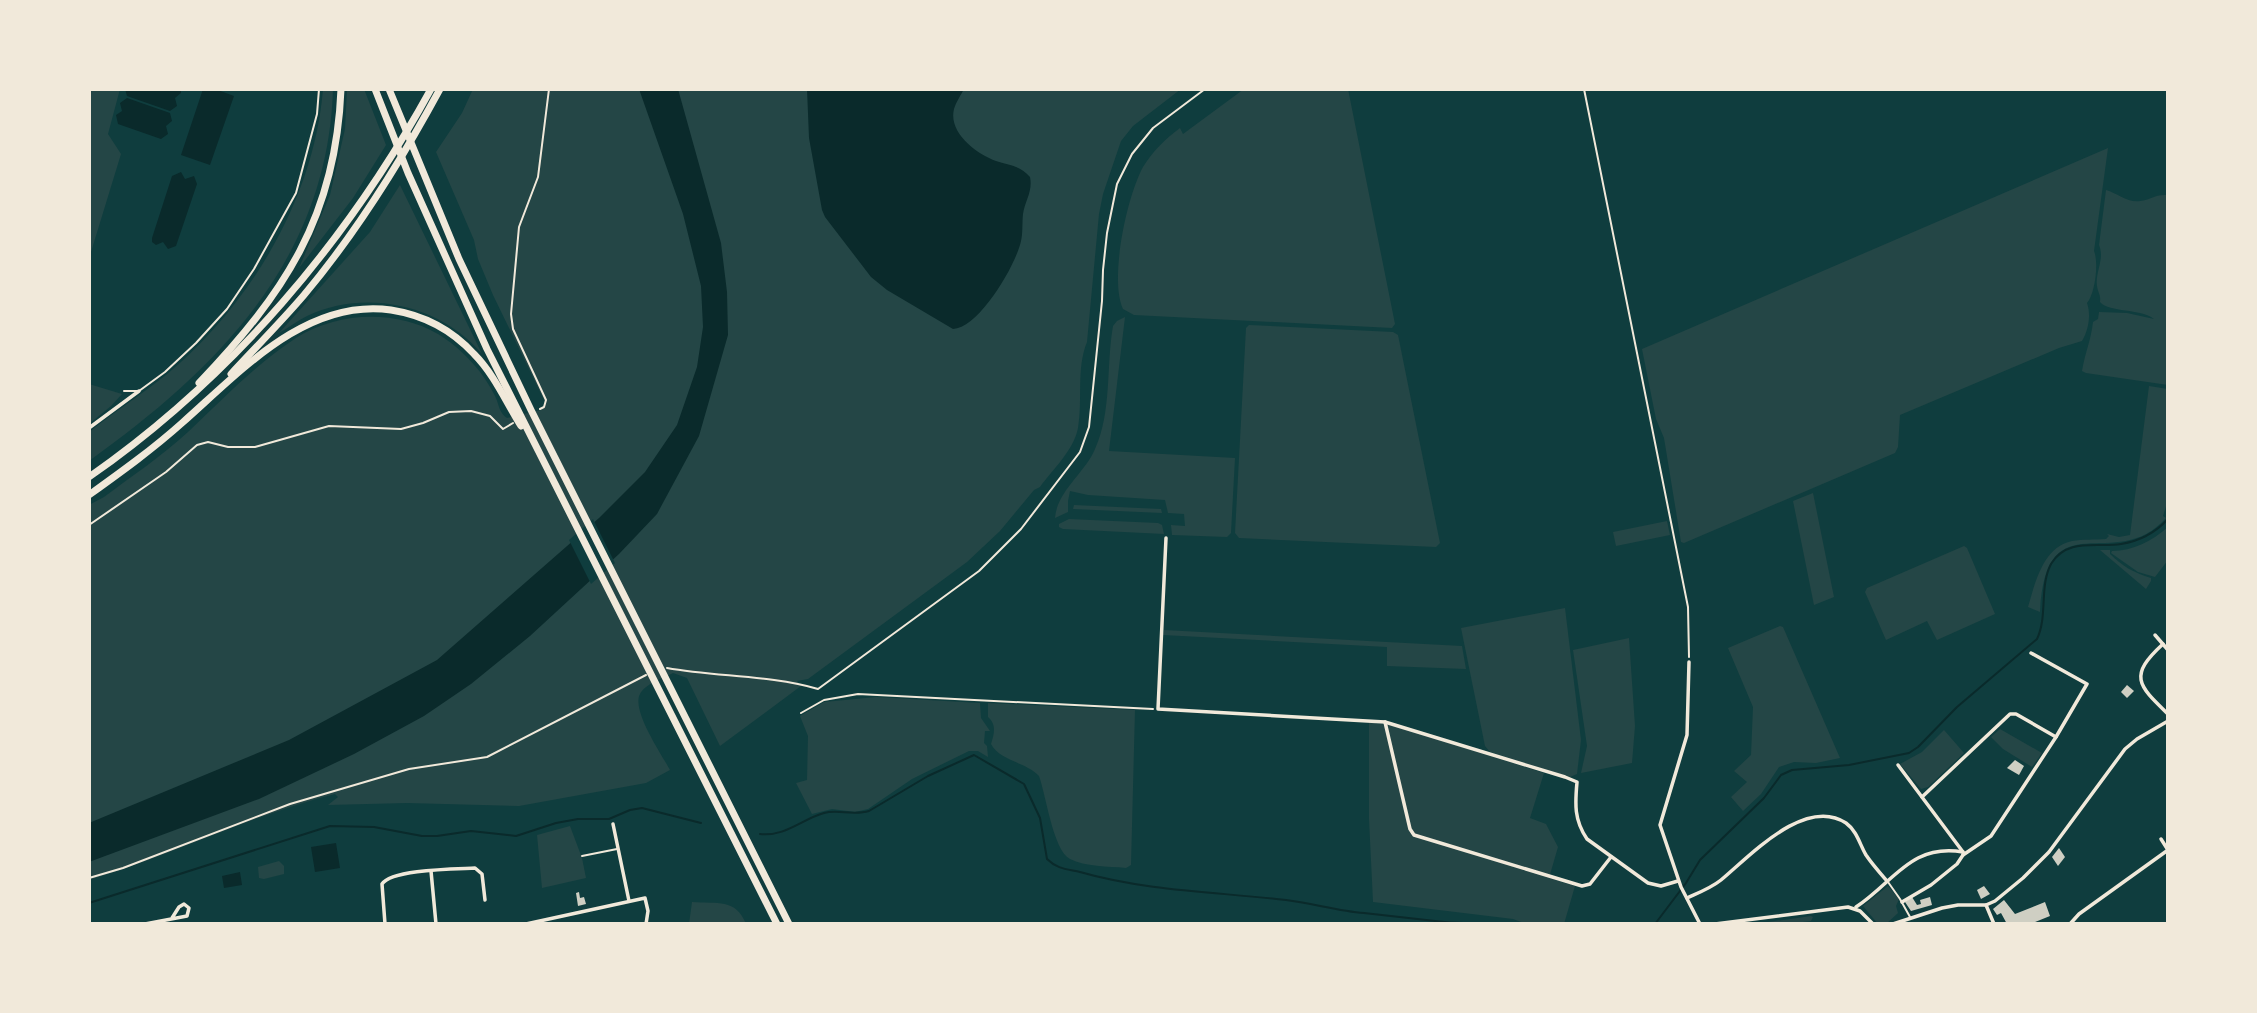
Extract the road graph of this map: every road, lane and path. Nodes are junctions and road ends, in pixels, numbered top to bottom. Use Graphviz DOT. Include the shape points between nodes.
graph roads {
  1 [pos="319,89"];
  2 [pos="341,89"];
  3 [pos="375,89"];
  4 [pos="388,89"];
  5 [pos="430,89"];
  6 [pos="440,89"];
  7 [pos="549,89"];
  8 [pos="1205,89"];
  9 [pos="1584,89"];
  10 [pos="124,391"];
  11 [pos="139,391"];
  12 [pos="212,395"];
  13 [pos="544,407"];
  14 [pos="517,416"];
  15 [pos="159,424"];
  16 [pos="89,428"];
  17 [pos="503,429"];
  18 [pos="89,477"];
  19 [pos="89,495"];
  20 [pos="89,525"];
  21 [pos="1166,538"];
  22 [pos="2155,635"];
  23 [pos="2163,644"];
  24 [pos="2168,650"];
  25 [pos="2031,653"];
  26 [pos="1689,662"];
  27 [pos="662,667"];
  28 [pos="653,672"];
  29 [pos="1158,709"];
  30 [pos="802,713"];
  31 [pos="2168,713"];
  32 [pos="2168,720"];
  33 [pos="1385,722"];
  34 [pos="2056,737"];
  35 [pos="1898,765"];
  36 [pos="1922,796"];
  37 [pos="613,824"];
  38 [pos="2161,839"];
  39 [pos="618,848"];
  40 [pos="2168,850"];
  41 [pos="1963,854"];
  42 [pos="582,856"];
  43 [pos="1611,857"];
  44 [pos="431,871"];
  45 [pos="89,878"];
  46 [pos="1678,881"];
  47 [pos="1887,881"];
  48 [pos="1687,898"];
  49 [pos="485,900"];
  50 [pos="629,901"];
  51 [pos="1902,902"];
  52 [pos="1986,905"];
  53 [pos="1854,908"];
  54 [pos="1910,917"];
  55 [pos="172,918"];
  56 [pos="1749,922"];
  57 [pos="145,924"];
  58 [pos="386,924"];
  59 [pos="436,924"];
  60 [pos="526,924"];
  61 [pos="646,924"];
  62 [pos="777,924"];
  63 [pos="789,924"];
  64 [pos="1700,924"];
  65 [pos="1715,924"];
  66 [pos="1873,924"];
  67 [pos="1893,924"];
  68 [pos="1993,924"];
  69 [pos="2070,924"];
  1 -- 11 [label="lane" via="315,124 296,193 254,269 204,334"];
  2 -- 15 [label="highway" via="335,146 321,204 288,275 253,323"];
  3 -- 14 [label="highway" via="413,186"];
  4 -- 63 [label="highway" via="459,259 531,410"];
  5 -- 15 [label="highway" via="384,169 304,279 259,330"];
  6 -- 12 [label="highway" via="389,178 333,259"];
  7 -- 13 [label="path" via="538,177 519,228 511,314 513,329 546,400"];
  8 -- 27 [label="path" via="1153,128 1132,154 1118,184 1106,245 1089,427 1080,452 996,556 818,689"];
  9 -- 26 [label="path" via="1686,595"];
  10 -- 11 [label="lane"];
  11 -- 16 [label="street"];
  12 -- 14 [label="highway" via="312,321 342,311 385,309 424,318 461,341 485,367"];
  12 -- 19 [label="highway" via="150,450"];
  14 -- 62 [label="highway"];
  15 -- 18 [label="highway"];
  17 -- 20 [label="path" via="490,416 471,411 449,412 401,429 329,426 255,447 208,442 197,445"];
  21 -- 29 [label="street"];
  22 -- 23 [label="street"];
  23 -- 24 [label="street"];
  23 -- 31 [label="street" via="2144,663 2141,679 2146,693"];
  25 -- 34 [label="street" via="2087,684"];
  26 -- 46 [label="street" via="1688,735 1660,825"];
  28 -- 45 [label="path" via="487,757 409,769 290,804"];
  29 -- 30 [label="path" via="858,694 824,700"];
  29 -- 33 [label="street"];
  32 -- 52 [label="street" via="2125,750 2049,852"];
  33 -- 43 [label="street" via="1577,782 1575,815 1580,829"];
  33 -- 43 [label="street" via="1413,835 1582,886 1590,884"];
  34 -- 36 [label="street" via="2010,714"];
  34 -- 41 [label="street" via="1994,832"];
  35 -- 36 [label="street"];
  36 -- 41 [label="street"];
  37 -- 39 [label="street"];
  38 -- 40 [label="street"];
  39 -- 42 [label="lane"];
  39 -- 50 [label="street"];
  40 -- 69 [label="street"];
  41 -- 47 [label="street" via="1945,849 1927,852"];
  41 -- 51 [label="street" via="1931,885"];
  43 -- 46 [label="street" via="1648,883 1661,886"];
  44 -- 49 [label="street" via="478,869"];
  44 -- 58 [label="street" via="383,881"];
  44 -- 59 [label="street"];
  46 -- 48 [label="street"];
  47 -- 48 [label="street" via="1849,825 1813,816 1794,823 1720,880"];
  47 -- 51 [label="lane"];
  47 -- 53 [label="street"];
  48 -- 64 [label="street"];
  50 -- 60 [label="street"];
  50 -- 61 [label="street" via="645,898"];
  51 -- 54 [label="lane"];
  52 -- 54 [label="street" via="1958,905"];
  52 -- 68 [label="street"];
  53 -- 56 [label="street"];
  53 -- 66 [label="street"];
  54 -- 67 [label="street"];
  55 -- 55 [label="street" via="187,915 189,908 179,906"];
  55 -- 57 [label="street"];
  56 -- 65 [label="street"];
}
